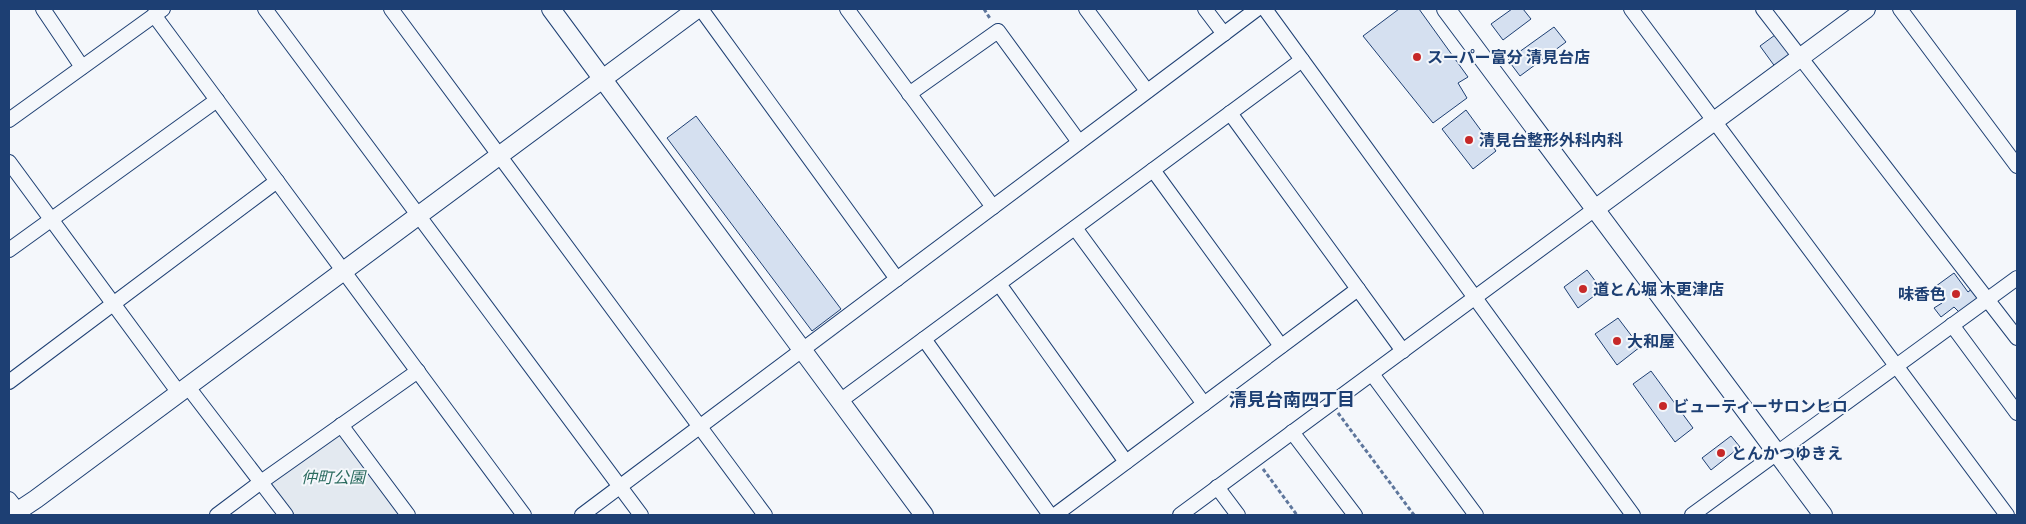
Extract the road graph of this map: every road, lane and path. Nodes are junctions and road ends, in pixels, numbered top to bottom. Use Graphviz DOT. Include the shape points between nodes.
graph roads {
  1 [pos="43,9"];
  2 [pos="265,9"];
  3 [pos="391,9"];
  4 [pos="551,9"];
  5 [pos="699,9"];
  6 [pos="847,9"];
  7 [pos="1086,9"];
  8 [pos="1205,9"];
  9 [pos="1257,9"];
  10 [pos="1265,9"];
  11 [pos="1446,9"];
  12 [pos="1631,9"];
  13 [pos="1763,9"];
  14 [pos="1866,9"];
  15 [pos="1900,9"];
  16 [pos="158,12"];
  17 [pos="1224,34"];
  18 [pos="1799,58"];
  19 [pos="1302,60"];
  20 [pos="82,67"];
  21 [pos="602,80"];
  22 [pos="1147,91"];
  23 [pos="910,94"];
  24 [pos="217,100"];
  25 [pos="1230,113"];
  26 [pos="9,120"];
  27 [pos="1714,121"];
  28 [pos="1079,142"];
  29 [pos="499,156"];
  30 [pos="9,162"];
  31 [pos="2017,166"];
  32 [pos="1153,170"];
  33 [pos="277,181"];
  34 [pos="992,207"];
  35 [pos="1595,209"];
  36 [pos="419,216"];
  37 [pos="51,219"];
  38 [pos="1075,228"];
  39 [pos="9,250"];
  40 [pos="344,272"];
  41 [pos="2017,278"];
  42 [pos="897,279"];
  43 [pos="999,284"];
  44 [pos="1358,289"];
  45 [pos="1475,298"];
  46 [pos="1987,300"];
  47 [pos="113,304"];
  48 [pos="1952,325"];
  49 [pos="2017,338"];
  50 [pos="924,339"];
  51 [pos="1281,346"];
  52 [pos="802,350"];
  53 [pos="1403,351"];
  54 [pos="1896,366"];
  55 [pos="418,371"];
  56 [pos="1372,374"];
  57 [pos="9,382"];
  58 [pos="183,390"];
  59 [pos="840,401"];
  60 [pos="1204,404"];
  61 [pos="1331,404"];
  62 [pos="2017,413"];
  63 [pos="341,425"];
  64 [pos="700,427"];
  65 [pos="1292,432"];
  66 [pos="1777,452"];
  67 [pos="1256,459"];
  68 [pos="1126,462"];
  69 [pos="261,482"];
  70 [pos="620,487"];
  71 [pos="1218,487"];
  72 [pos="14,510"];
  73 [pos="217,515"];
  74 [pos="286,515"];
  75 [pos="408,515"];
  76 [pos="524,515"];
  77 [pos="582,515"];
  78 [pos="642,515"];
  79 [pos="765,515"];
  80 [pos="924,515"];
  81 [pos="1050,515"];
  82 [pos="1055,515"];
  83 [pos="1180,515"];
  84 [pos="1238,515"];
  85 [pos="1297,515"];
  86 [pos="1355,515"];
  87 [pos="1414,515"];
  88 [pos="1476,515"];
  89 [pos="1633,515"];
  90 [pos="1692,515"];
  91 [pos="1823,515"];
  92 [pos="2007,515"];
  1 -- 20 [label="street"];
  2 -- 36 [label="street"];
  3 -- 29 [label="street"];
  4 -- 21 [label="street"];
  5 -- 21 [label="street"];
  5 -- 42 [label="street"];
  6 -- 23 [label="street"];
  7 -- 22 [label="street"];
  8 -- 17 [label="street"];
  9 -- 17 [label="street"];
  10 -- 19 [label="street"];
  11 -- 35 [label="street"];
  12 -- 27 [label="street"];
  13 -- 18 [label="street"];
  14 -- 18 [label="street"];
  15 -- 31 [label="street"];
  16 -- 20 [label="street"];
  16 -- 24 [label="street"];
  17 -- 22 [label="street"];
  18 -- 27 [label="street"];
  18 -- 46 [label="street"];
  19 -- 25 [label="street"];
  19 -- 45 [label="street"];
  20 -- 26 [label="street"];
  21 -- 29 [label="street"];
  21 -- 52 [label="street"];
  22 -- 28 [label="street"];
  23 -- 28 [label="street" via="998,31"];
  23 -- 34 [label="street"];
  24 -- 33 [label="street"];
  24 -- 37 [label="street"];
  25 -- 32 [label="street"];
  25 -- 44 [label="street"];
  27 -- 35 [label="street"];
  27 -- 54 [label="street"];
  28 -- 34 [label="street"];
  29 -- 36 [label="street"];
  29 -- 64 [label="street"];
  30 -- 37 [label="street"];
  32 -- 38 [label="street"];
  32 -- 51 [label="street"];
  33 -- 40 [label="street"];
  33 -- 47 [label="street"];
  34 -- 42 [label="street"];
  35 -- 45 [label="street"];
  35 -- 66 [label="street"];
  36 -- 40 [label="street"];
  36 -- 70 [label="street"];
  37 -- 39 [label="street"];
  37 -- 47 [label="street"];
  38 -- 43 [label="street"];
  38 -- 60 [label="street"];
  40 -- 55 [label="street"];
  40 -- 58 [label="street"];
  41 -- 46 [label="street"];
  42 -- 52 [label="street"];
  43 -- 50 [label="street"];
  43 -- 68 [label="street"];
  44 -- 51 [label="street"];
  44 -- 53 [label="street"];
  45 -- 53 [label="street"];
  45 -- 89 [label="street"];
  46 -- 48 [label="street"];
  46 -- 49 [label="street"];
  47 -- 57 [label="street"];
  47 -- 58 [label="street"];
  48 -- 54 [label="street"];
  48 -- 62 [label="street"];
  50 -- 59 [label="street"];
  50 -- 81 [label="street"];
  51 -- 60 [label="street"];
  52 -- 59 [label="street"];
  52 -- 64 [label="street"];
  53 -- 56 [label="street"];
  54 -- 66 [label="street"];
  54 -- 92 [label="street"];
  55 -- 63 [label="street"];
  55 -- 76 [label="street"];
  56 -- 61 [label="street"];
  56 -- 88 [label="street"];
  58 -- 69 [label="street"];
  58 -- 72 [label="street"];
  59 -- 80 [label="street"];
  60 -- 68 [label="street"];
  61 -- 65 [label="street"];
  61 -- 87 [label="path"];
  63 -- 69 [label="street"];
  63 -- 75 [label="street"];
  64 -- 70 [label="street"];
  64 -- 79 [label="street"];
  65 -- 67 [label="street"];
  65 -- 86 [label="street"];
  66 -- 90 [label="street"];
  66 -- 91 [label="street"];
  67 -- 71 [label="street"];
  67 -- 85 [label="path"];
  68 -- 82 [label="street"];
  69 -- 73 [label="street"];
  69 -- 74 [label="street"];
  70 -- 77 [label="street"];
  70 -- 78 [label="street"];
  71 -- 83 [label="street"];
  71 -- 84 [label="street"];
}
